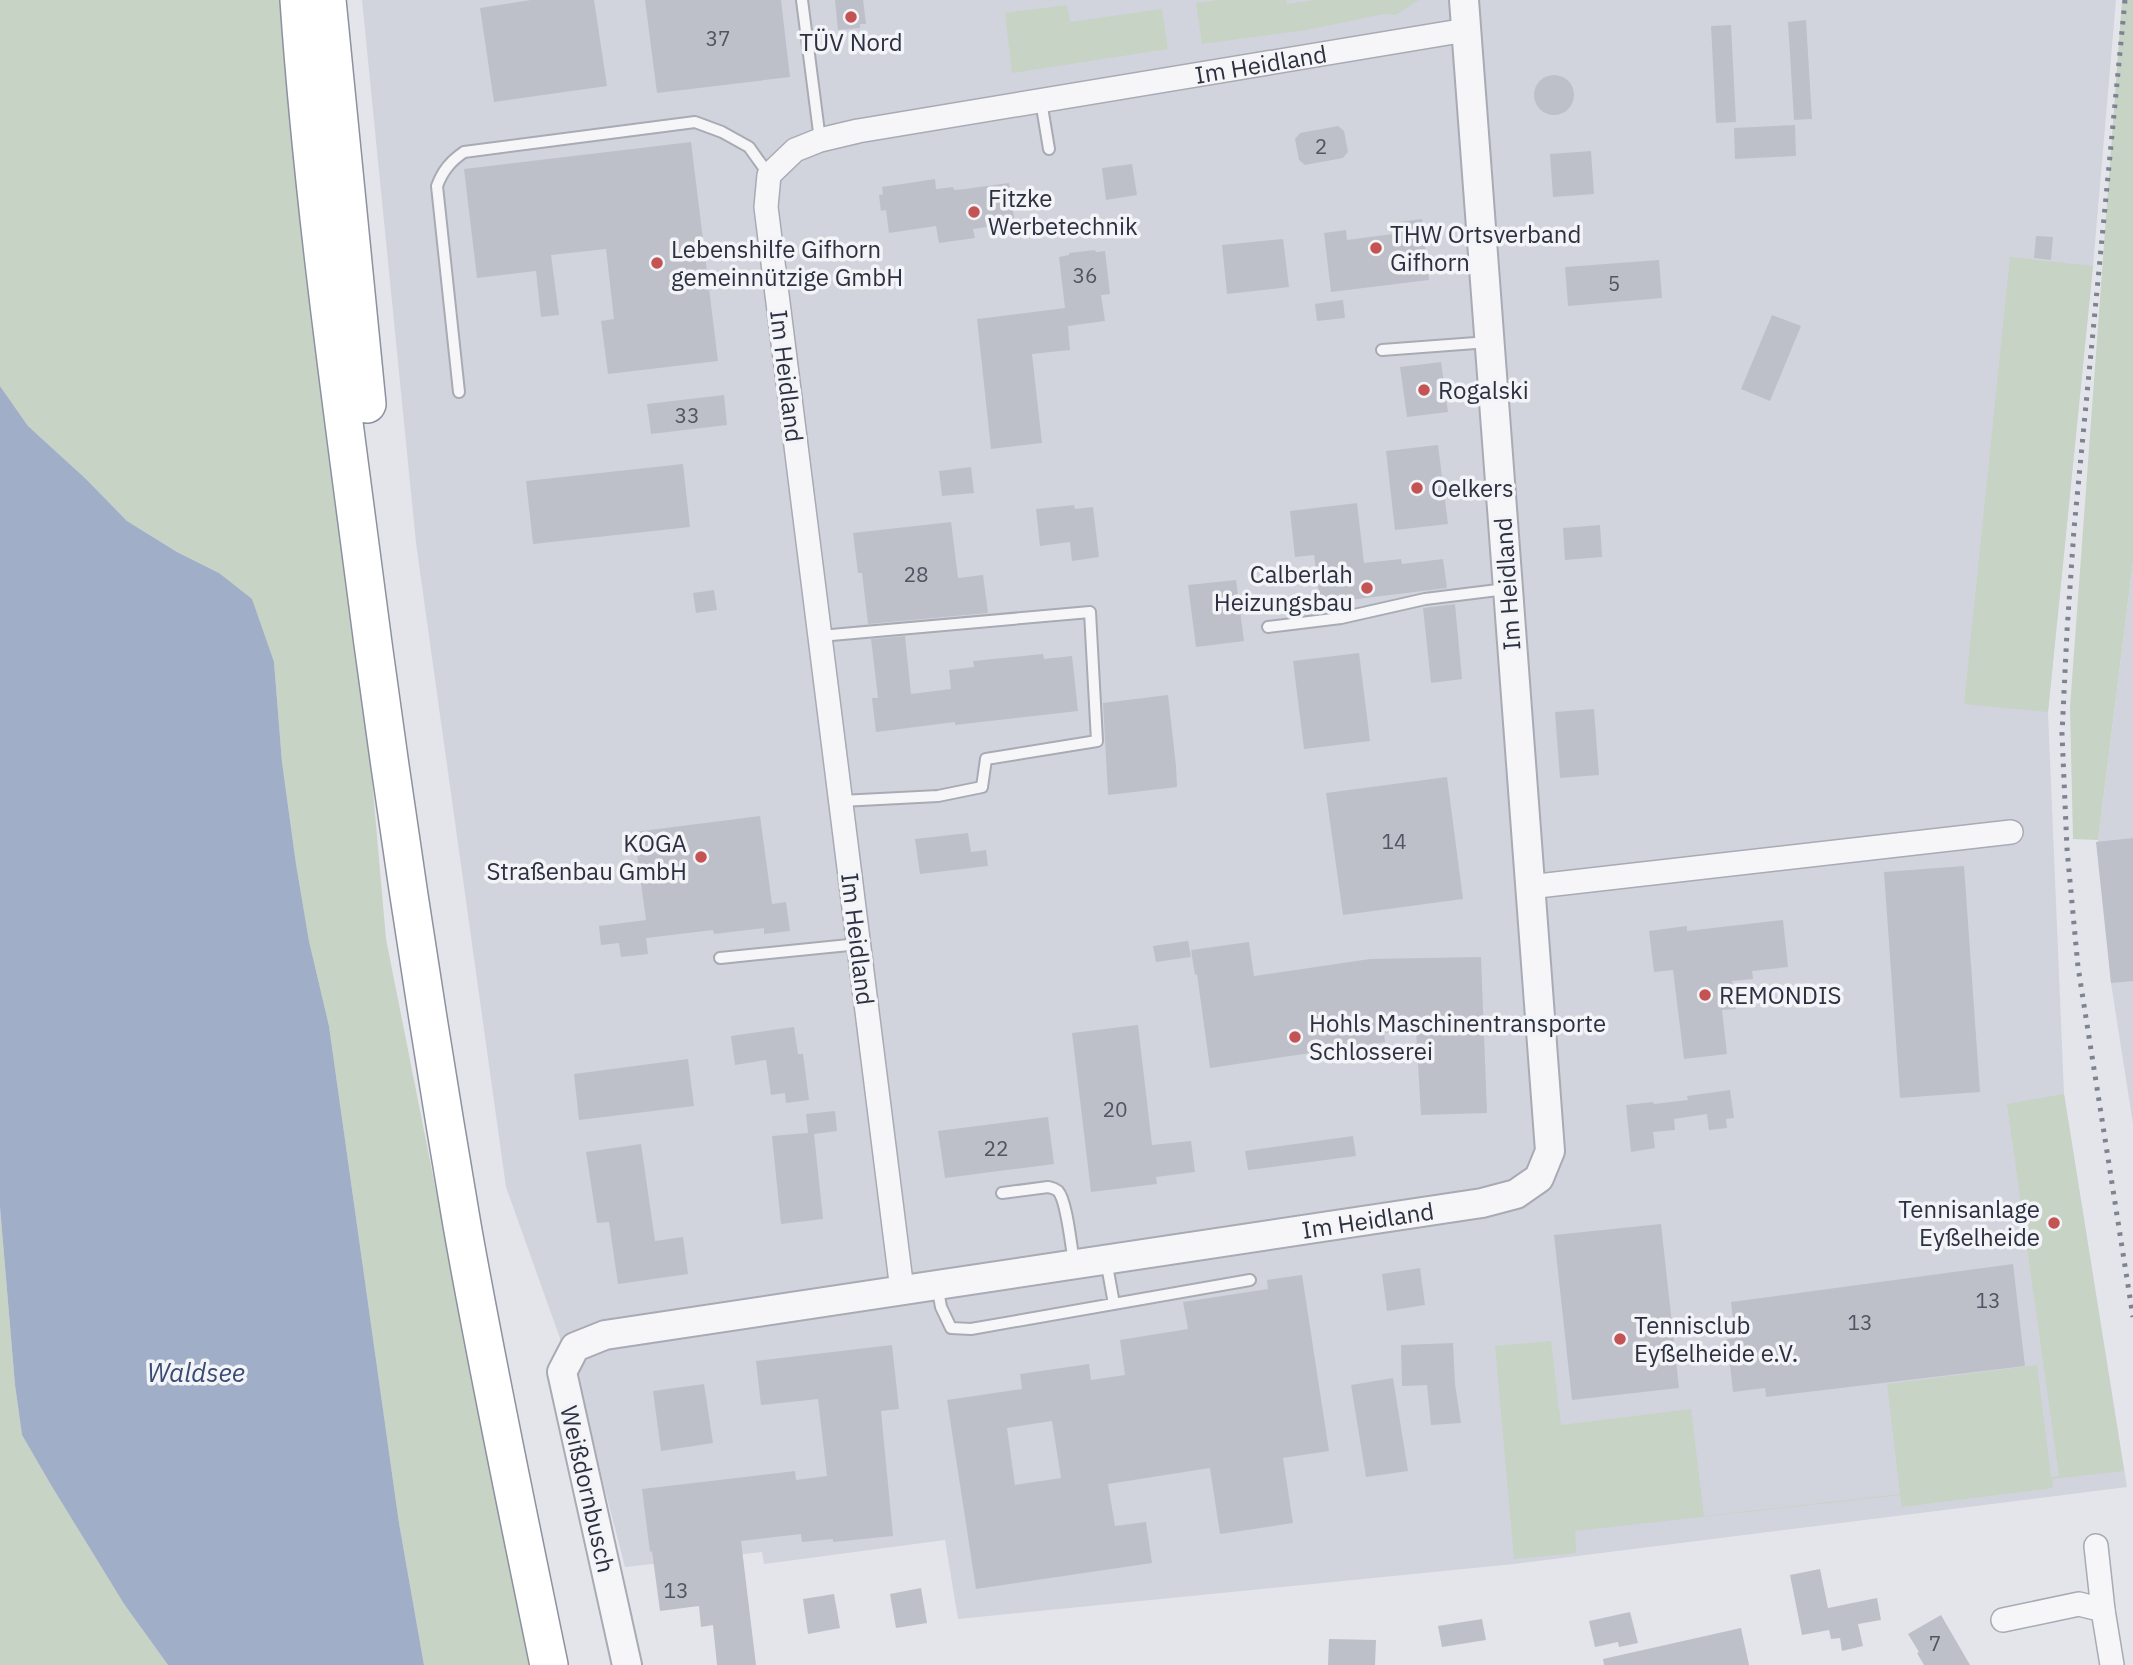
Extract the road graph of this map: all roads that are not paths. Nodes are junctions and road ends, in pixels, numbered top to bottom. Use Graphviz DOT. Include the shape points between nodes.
graph roads {
  1 [pos="281,0"];
  2 [pos="299,0"];
  3 [pos="327,0"];
  4 [pos="802,0"];
  5 [pos="1464,0"];
  6 [pos="1466,30"];
  7 [pos="304,87"];
  8 [pos="1041,101"];
  9 [pos="820,140"];
  10 [pos="1049,149"];
  11 [pos="769,175"];
  12 [pos="1489,342"];
  13 [pos="1382,350"];
  14 [pos="459,392"];
  15 [pos="1507,589"];
  16 [pos="1268,627"];
  17 [pos="820,636"];
  18 [pos="841,801"];
  19 [pos="2011,832"];
  20 [pos="1530,887"];
  21 [pos="859,944"];
  22 [pos="720,958"];
  23 [pos="1002,1193"];
  24 [pos="1105,1260"];
  25 [pos="1074,1265"];
  26 [pos="1250,1280"];
  27 [pos="937,1285"];
  28 [pos="902,1290"];
  29 [pos="1114,1304"];
  30 [pos="605,1335"];
  31 [pos="2096,1546"];
  32 [pos="2103,1611"];
  33 [pos="2003,1620"];
  34 [pos="549,1665"];
  35 [pos="574,1665"];
  36 [pos="627,1665"];
  37 [pos="2112,1665"];
  1 -- 7 [label="highway" via="289,51"];
  2 -- 7 [label="highway"];
  3 -- 35 [label="highway" via="361,355 432,906 482,1198"];
  4 -- 9 [label="lane"];
  5 -- 6 [label="street, Im Heidland"];
  6 -- 8 [label="street, Im Heidland"];
  6 -- 12 [label="street, Im Heidland"];
  7 -- 34 [label="highway" via="402,857 463,1226"];
  8 -- 9 [label="street, Im Heidland"];
  8 -- 10 [label="lane"];
  9 -- 11 [label="street, Im Heidland" via="795,149"];
  11 -- 14 [label="lane" via="749,147 695,122 464,152 452,160 437,186"];
  11 -- 17 [label="street, Im Heidland" via="766,207"];
  12 -- 13 [label="lane"];
  12 -- 15 [label="street, Im Heidland"];
  15 -- 16 [label="lane"];
  15 -- 20 [label="street, Im Heidland"];
  17 -- 18 [label="street, Im Heidland"];
  17 -- 18 [label="lane" via="1090,612 1097,741 986,759 982,787 938,796"];
  18 -- 21 [label="street, Im Heidland"];
  19 -- 20 [label="street"];
  20 -- 24 [label="street, Im Heidland" via="1550,1151 1539,1178 1516,1194 1482,1203"];
  21 -- 22 [label="lane"];
  21 -- 28 [label="street, Im Heidland"];
  23 -- 25 [label="lane" via="1048,1187 1060,1193"];
  24 -- 25 [label="street, Im Heidland"];
  24 -- 29 [label="lane"];
  25 -- 27 [label="street, Im Heidland"];
  26 -- 29 [label="lane"];
  27 -- 28 [label="street, Im Heidland"];
  27 -- 29 [label="lane" via="951,1328 971,1329"];
  28 -- 30 [label="street, Im Heidland"];
  30 -- 36 [label="street, Weißdornbusch" via="575,1347 562,1371"];
  31 -- 32 [label="street"];
  32 -- 33 [label="street" via="2079,1604"];
  32 -- 37 [label="street"];
}
